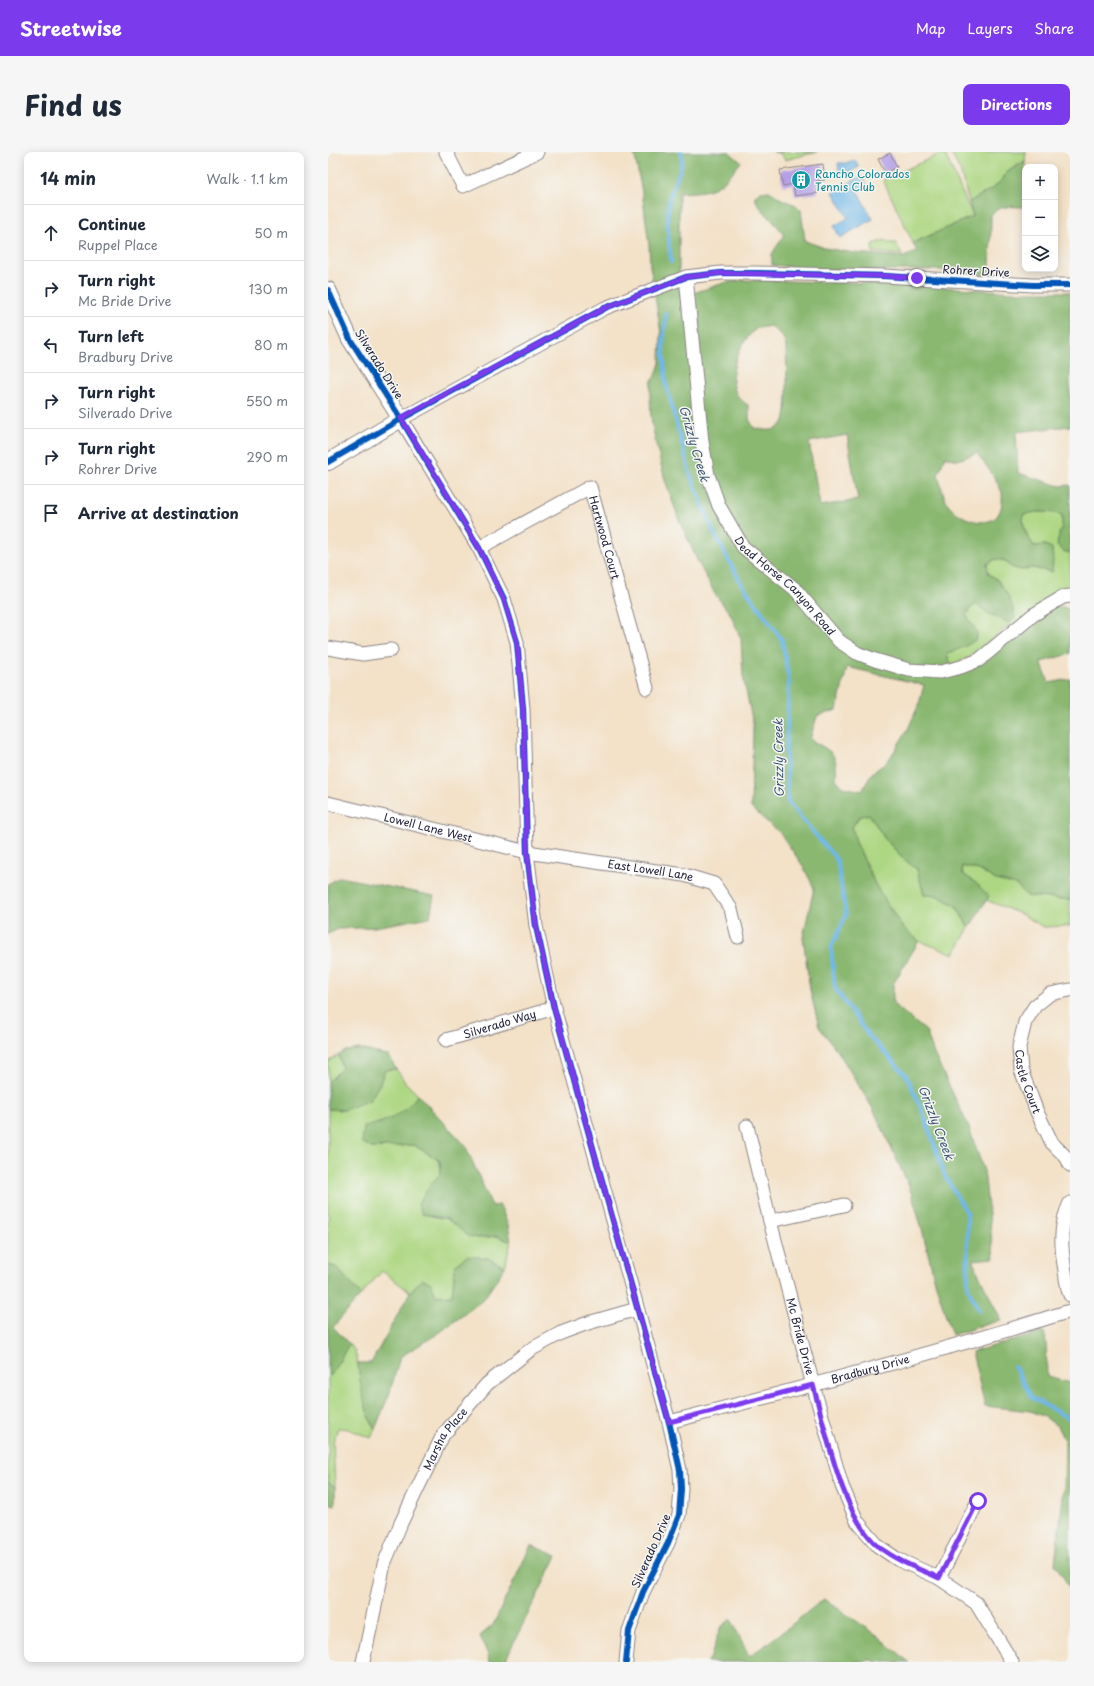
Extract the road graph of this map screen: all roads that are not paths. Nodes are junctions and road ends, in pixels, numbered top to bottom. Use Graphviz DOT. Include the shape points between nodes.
graph roads {
  1 [pos="446,152"];
  2 [pos="537,152"];
  3 [pos="686,277"];
  4 [pos="1070,285"];
  5 [pos="328,290"];
  6 [pos="401,418"];
  7 [pos="328,462"];
  8 [pos="479,548"];
  9 [pos="1070,596"];
  10 [pos="328,648"];
  11 [pos="391,650"];
  12 [pos="647,688"];
  13 [pos="328,803"];
  14 [pos="527,852"];
  15 [pos="738,937"];
  16 [pos="1070,990"];
  17 [pos="554,1008"];
  18 [pos="446,1040"];
  19 [pos="747,1126"];
  20 [pos="1070,1165"];
  21 [pos="1070,1204"];
  22 [pos="844,1206"];
  23 [pos="770,1221"];
  24 [pos="1070,1295"];
  25 [pos="637,1309"];
  26 [pos="1070,1311"];
  27 [pos="813,1385"];
  28 [pos="669,1422"];
  29 [pos="978,1501"];
  30 [pos="939,1578"];
  31 [pos="363,1662"];
  32 [pos="626,1662"];
  33 [pos="1012,1662"];
  1 -- 2 [label="street" via="463,186"];
  3 -- 4 [label="street, Rohrer Drive" via="721,273 837,275"];
  3 -- 6 [label="street, Rohrer Drive" via="605,308"];
  3 -- 9 [label="street, Dead Horse Canyon Road" via="702,442 708,475 719,506 743,547 795,589 839,641 857,654 874,660 909,670 942,672 979,660 1033,615 1063,597"];
  5 -- 6 [label="street, Silverado Drive" via="350,339"];
  6 -- 7 [label="street, Rohrer Drive"];
  6 -- 8 [label="street, Silverado Drive"];
  8 -- 12 [label="street, Hartwood Court" via="590,487"];
  8 -- 14 [label="street, Silverado Drive" via="504,600 517,642 523,709"];
  10 -- 11 [label="street" via="363,654"];
  13 -- 14 [label="street, Lowell Lane West"];
  14 -- 15 [label="street, East Lowell Lane" via="684,875 714,884 731,909"];
  14 -- 17 [label="street, Silverado Drive" via="536,926"];
  16 -- 20 [label="street, Castle Court" via="1050,994 1035,1006 1025,1022 1020,1047 1021,1070 1037,1112 1052,1143 1067,1158"];
  17 -- 18 [label="street, Silverado Way"];
  17 -- 25 [label="street, Silverado Drive"];
  19 -- 23 [label="street, Mc Bride Drive"];
  21 -- 24 [label="street" via="1064,1214 1061,1232 1062,1254"];
  22 -- 23 [label="street"];
  23 -- 27 [label="street, Mc Bride Drive"];
  25 -- 28 [label="street, Silverado Drive"];
  25 -- 31 [label="street, Marsha Place" via="561,1333 530,1350 487,1384 443,1436 384,1564"];
  26 -- 27 [label="street, Bradbury Drive"];
  27 -- 28 [label="street, Bradbury Drive"];
  27 -- 30 [label="street, Mc Bride Drive" via="842,1486 857,1521 878,1546 897,1559"];
  28 -- 32 [label="street, Silverado Drive" via="680,1470 679,1515 638,1605 629,1631"];
  29 -- 30 [label="street"];
  30 -- 33 [label="street, Mc Bride Drive" via="976,1603"];
}
